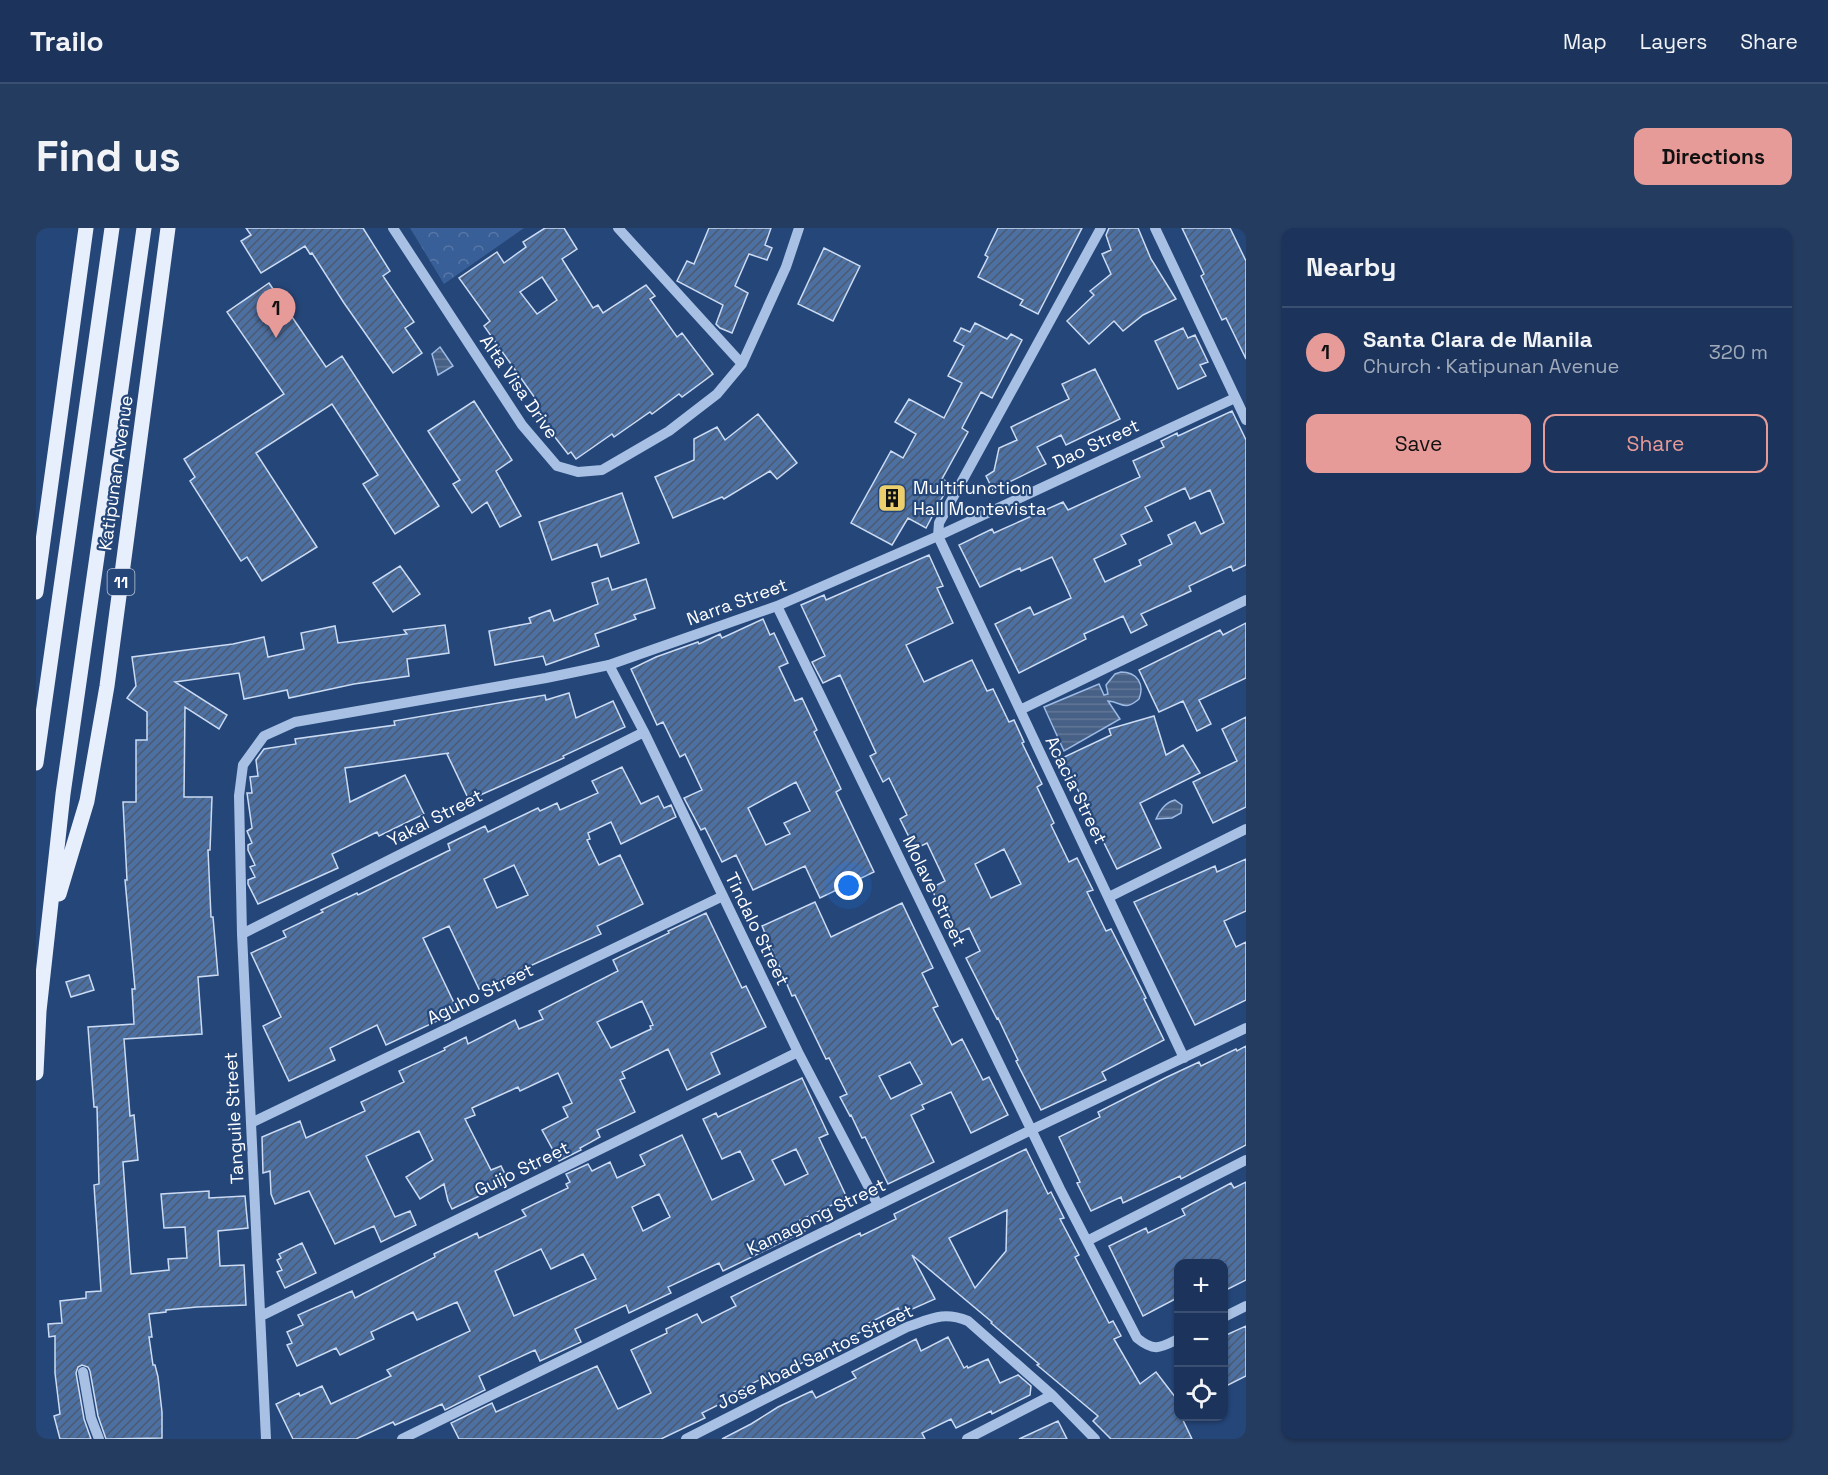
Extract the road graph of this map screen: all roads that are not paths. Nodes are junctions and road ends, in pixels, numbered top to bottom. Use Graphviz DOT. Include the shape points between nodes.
graph roads {
  1 [pos="86,228"];
  2 [pos="112,228"];
  3 [pos="144,228"];
  4 [pos="168,228"];
  5 [pos="393,228"];
  6 [pos="618,228"];
  7 [pos="800,228"];
  8 [pos="1101,228"];
  9 [pos="1155,228"];
  10 [pos="742,364"];
  11 [pos="1235,398"];
  12 [pos="1246,420"];
  13 [pos="938,536"];
  14 [pos="36,592"];
  15 [pos="1246,600"];
  16 [pos="777,606"];
  17 [pos="609,665"];
  18 [pos="1020,710"];
  19 [pos="644,732"];
  20 [pos="36,764"];
  21 [pos="239,796"];
  22 [pos="1246,829"];
  23 [pos="723,896"];
  24 [pos="1109,897"];
  25 [pos="47,932"];
  26 [pos="242,934"];
  27 [pos="1246,1028"];
  28 [pos="798,1052"];
  29 [pos="1184,1058"];
  30 [pos="36,1073"];
  31 [pos="251,1123"];
  32 [pos="1031,1130"];
  33 [pos="1246,1160"];
  34 [pos="878,1205"];
  35 [pos="1088,1241"];
  36 [pos="1246,1306"];
  37 [pos="1228,1315"];
  38 [pos="261,1316"];
  39 [pos="1174,1341"];
  40 [pos="83,1372"];
  41 [pos="1052,1395"];
  42 [pos="99,1439"];
  43 [pos="266,1439"];
  44 [pos="402,1439"];
  45 [pos="686,1439"];
  46 [pos="967,1439"];
  47 [pos="1095,1439"];
  1 -- 14 [label="main road"];
  2 -- 20 [label="main road"];
  3 -- 25 [label="main road, Katipunan Avenue / 11" via="75,701"];
  4 -- 25 [label="main road, Katipunan Avenue / 11" via="103,709 87,801"];
  5 -- 10 [label="street, Alta Visa Drive" via="522,425 557,466 578,472 602,470 669,431 717,394"];
  6 -- 10 [label="street"];
  7 -- 10 [label="street, Alta Visa Drive"];
  8 -- 13 [label="street" via="939,524"];
  9 -- 11 [label="street"];
  11 -- 12 [label="street"];
  11 -- 13 [label="street, Dao Street"];
  13 -- 16 [label="street, Narra Street"];
  13 -- 18 [label="street, Acacia Street"];
  15 -- 18 [label="street"];
  16 -- 17 [label="street, Narra Street"];
  16 -- 32 [label="street, Molave Street"];
  17 -- 19 [label="street, Tindalo Street"];
  17 -- 21 [label="street, Narra Street" via="295,722 264,736 243,765"];
  18 -- 24 [label="street, Acacia Street"];
  19 -- 23 [label="street, Tindalo Street"];
  19 -- 26 [label="street, Yakal Street"];
  21 -- 26 [label="street, Tanguile Street"];
  22 -- 24 [label="street"];
  23 -- 28 [label="street, Tindalo Street"];
  23 -- 31 [label="street, Aguho Street"];
  24 -- 29 [label="street, Acacia Street"];
  25 -- 30 [label="main road, Katipunan Avenue / 11"];
  26 -- 31 [label="street, Tanguile Street"];
  27 -- 29 [label="street, Kamagong Street"];
  28 -- 34 [label="street, Tindalo Street"];
  28 -- 38 [label="street, Guijo Street"];
  29 -- 32 [label="street, Kamagong Street"];
  31 -- 38 [label="street, Tanguile Street"];
  32 -- 34 [label="street, Kamagong Street"];
  32 -- 35 [label="street, Molave Street"];
  33 -- 35 [label="street"];
  34 -- 44 [label="street, Kamagong Street"];
  35 -- 39 [label="street, Molave Street" via="1137,1338 1148,1347"];
  36 -- 37 [label="street"];
  38 -- 43 [label="street, Tanguile Street"];
  40 -- 42 [label="street"];
  41 -- 45 [label="street, Jose Abad Santos Street" via="968,1321 954,1315 907,1327"];
  41 -- 46 [label="street"];
  41 -- 47 [label="street, Jose Abad Santos Street"];
}
